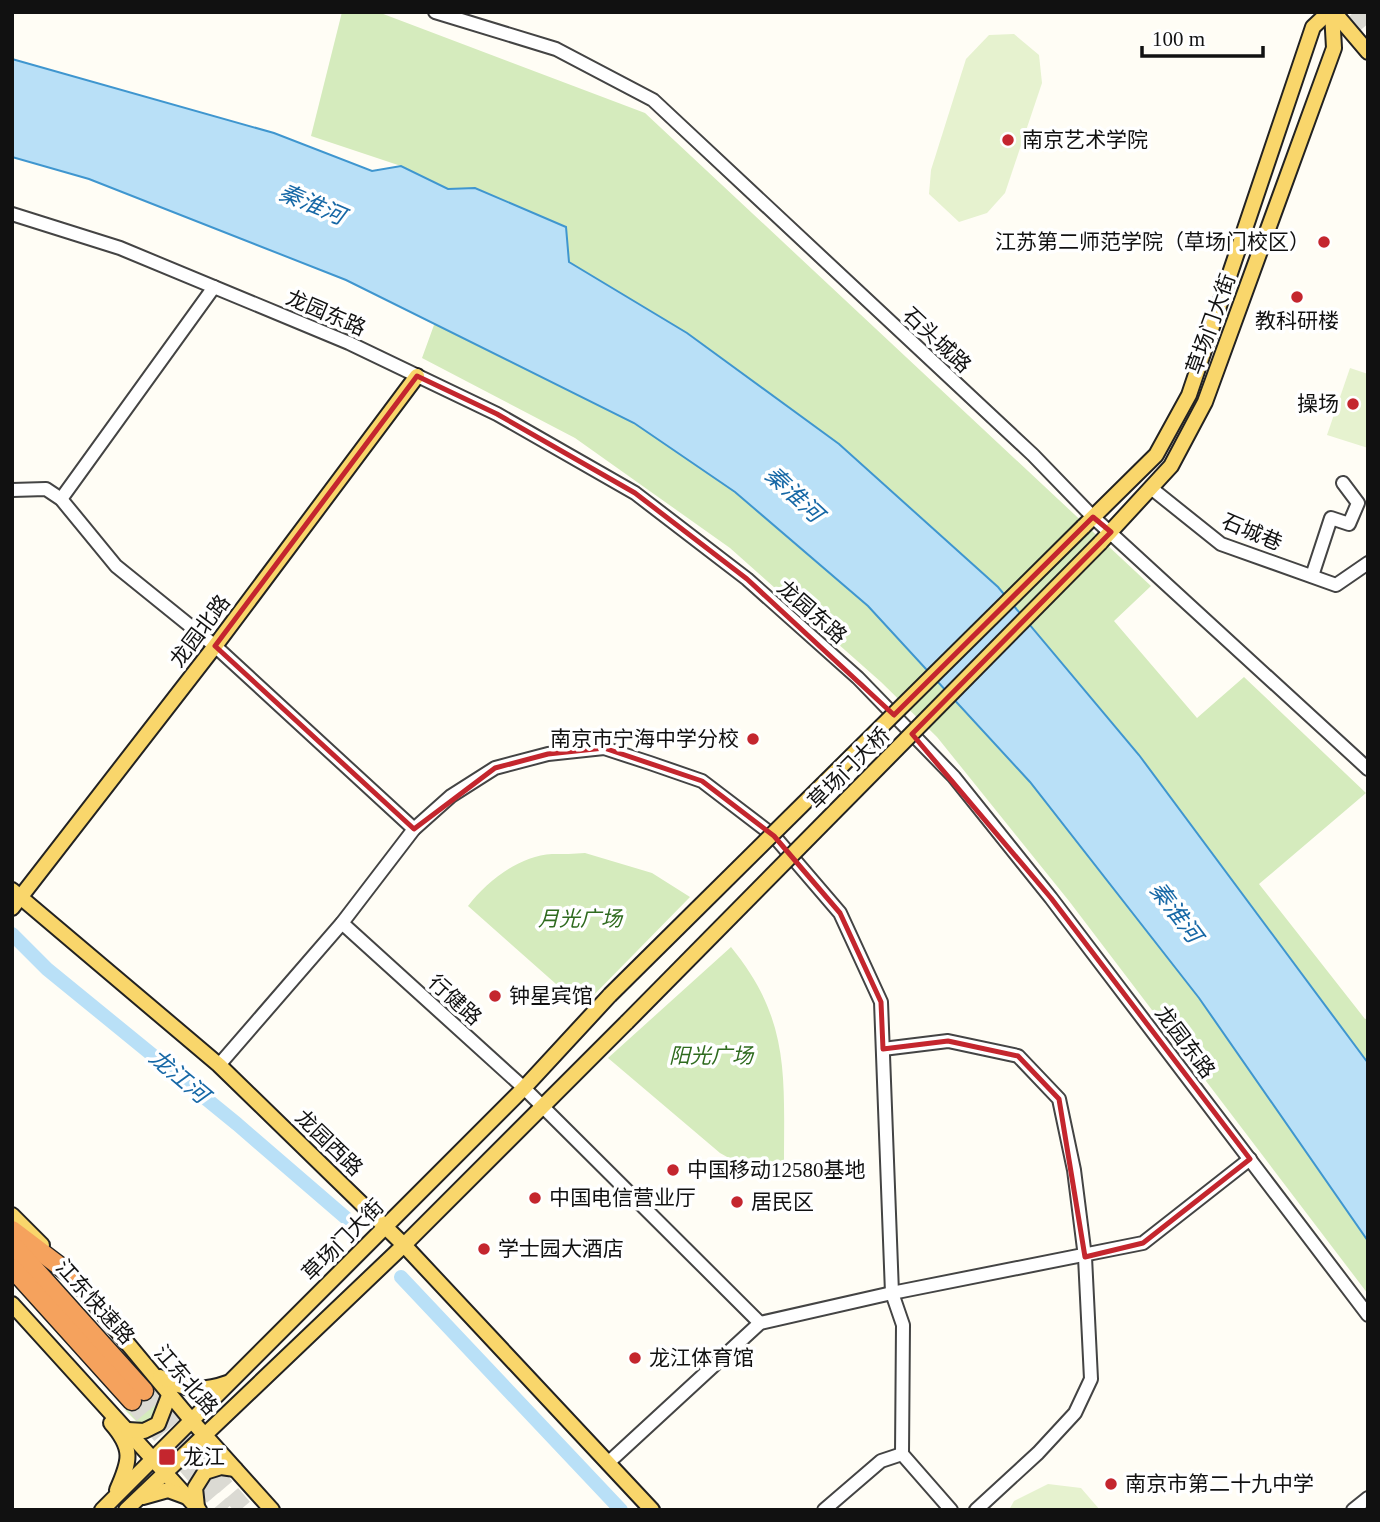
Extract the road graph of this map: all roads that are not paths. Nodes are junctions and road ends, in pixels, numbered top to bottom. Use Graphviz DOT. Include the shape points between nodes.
graph roads {
  1 [pos="435,12"];
  2 [pos="1332,12"];
  3 [pos="1368,52"];
  4 [pos="12,214"];
  5 [pos="214,287"];
  6 [pos="417,376"];
  7 [pos="1343,484"];
  8 [pos="1151,488"];
  9 [pos="12,489"];
  10 [pos="61,499"];
  11 [pos="1088,522"];
  12 [pos="1111,532"];
  13 [pos="1100,543"];
  14 [pos="1368,563"];
  15 [pos="1312,576"];
  16 [pos="215,646"];
  17 [pos="1368,769"];
  18 [pos="414,829"];
  19 [pos="15,899"];
  20 [pos="342,923"];
  21 [pos="610,995"];
  22 [pos="627,1022"];
  23 [pos="883,1049"];
  24 [pos="219,1065"];
  25 [pos="524,1088"];
  26 [pos="541,1105"];
  27 [pos="1250,1159"];
  28 [pos="12,1215"];
  29 [pos="386,1227"];
  30 [pos="12,1230"];
  31 [pos="12,1244"];
  32 [pos="404,1245"];
  33 [pos="1085,1256"];
  34 [pos="12,1270"];
  35 [pos="71,1274"];
  36 [pos="891,1293"];
  37 [pos="12,1304"];
  38 [pos="1365,1311"];
  39 [pos="760,1324"];
  40 [pos="149,1370"];
  41 [pos="231,1382"];
  42 [pos="90,1387"];
  43 [pos="170,1394"];
  44 [pos="224,1415"];
  45 [pos="192,1421"];
  46 [pos="128,1430"];
  47 [pos="205,1434"];
  48 [pos="221,1452"];
  49 [pos="902,1454"];
  50 [pos="154,1457"];
  51 [pos="609,1462"];
  52 [pos="235,1469"];
  53 [pos="166,1471"];
  54 [pos="114,1498"];
  55 [pos="1368,1498"];
  56 [pos="195,1505"];
  57 [pos="128,1508"];
  58 [pos="102,1510"];
  59 [pos="272,1510"];
  60 [pos="652,1510"];
  61 [pos="824,1510"];
  62 [pos="951,1510"];
  63 [pos="976,1510"];
  64 [pos="1353,1510"];
  1 -- 11 [label="street, 石头城路" via="556,50 653,100 1033,455"];
  2 -- 3 [label="main road"];
  2 -- 8 [label="main road, 草场门大街" via="1334,48 1205,402 1171,466"];
  2 -- 11 [label="main road, 草场门大街" via="1312,27 1189,395 1156,455"];
  4 -- 5 [label="street, 龙园东路" via="120,248"];
  5 -- 6 [label="street, 龙园东路"];
  5 -- 10 [label="street"];
  6 -- 16 [label="main road, 龙园北路"];
  6 -- 27 [label="street, 龙园东路" via="497,414 635,494 747,579 858,678 954,777"];
  7 -- 15 [label="street" via="1358,503 1349,524 1331,518"];
  8 -- 12 [label="main road, 草场门大街"];
  8 -- 15 [label="street, 石城巷" via="1221,544"];
  9 -- 10 [label="street" via="46,489"];
  10 -- 16 [label="street" via="116,566"];
  11 -- 12 [label="street, 石头城路"];
  11 -- 21 [label="main road, 草场门大桥, bridge"];
  12 -- 13 [label="main road, 草场门大街"];
  12 -- 17 [label="street, 石头城路"];
  13 -- 22 [label="main road, 草场门大桥, bridge"];
  14 -- 15 [label="street, 石城巷" via="1336,585"];
  16 -- 18 [label="street"];
  16 -- 19 [label="main road, 龙园北路"];
  18 -- 20 [label="street"];
  18 -- 23 [label="street" via="451,796 495,768 548,754 604,748 702,781 774,836 840,913 881,1002"];
  19 -- 24 [label="main road, 龙园西路"];
  20 -- 24 [label="street"];
  20 -- 25 [label="street, 行健路"];
  21 -- 25 [label="main road, 草场门大街"];
  22 -- 26 [label="main road, 草场门大街"];
  23 -- 33 [label="street" via="948,1041 1018,1055 1059,1099"];
  23 -- 36 [label="street"];
  24 -- 29 [label="main road, 龙园西路"];
  25 -- 26 [label="street, 行健路"];
  25 -- 29 [label="main road, 草场门大街"];
  26 -- 32 [label="main road, 草场门大街"];
  26 -- 39 [label="street, 行健路"];
  27 -- 33 [label="street" via="1143,1243"];
  27 -- 38 [label="street, 龙园东路"];
  28 -- 35 [label="main road, 江东北路"];
  29 -- 32 [label="main road, 龙园西路"];
  29 -- 41 [label="main road, 草场门大街"];
  30 -- 35 [label="highway"];
  31 -- 34 [label="highway, 江东快速路" via="138,1396"];
  32 -- 44 [label="main road, 草场门大街"];
  32 -- 51 [label="main road, 龙园西路"];
  33 -- 36 [label="street"];
  33 -- 63 [label="street" via="1091,1379 1075,1413"];
  35 -- 40 [label="main road, 江东北路"];
  36 -- 39 [label="street"];
  36 -- 49 [label="street" via="903,1325"];
  37 -- 42 [label="main road"];
  39 -- 51 [label="street"];
  40 -- 41 [label="main road" via="187,1390"];
  40 -- 43 [label="main road, 江东北路"];
  41 -- 45 [label="main road, 草场门大街"];
  42 -- 46 [label="main road"];
  42 -- 54 [label="main road" via="93,1403 127,1447 128,1464"];
  43 -- 45 [label="main road, 江东北路"];
  43 -- 46 [label="main road" via="158,1424 144,1431"];
  44 -- 47 [label="main road, 草场门大街"];
  44 -- 48 [label="main road" via="218,1432"];
  45 -- 47 [label="main road, 江东北路"];
  45 -- 50 [label="main road, 草场门大街"];
  46 -- 50 [label="main road"];
  47 -- 48 [label="main road, 江东北路"];
  47 -- 53 [label="main road, 草场门大街"];
  48 -- 52 [label="main road, 江东北路"];
  49 -- 61 [label="street" via="881,1461"];
  49 -- 62 [label="street"];
  50 -- 53 [label="main road"];
  50 -- 54 [label="main road, 草场门大街"];
  51 -- 60 [label="main road, 龙园西路"];
  52 -- 56 [label="main road" via="205,1472 195,1488"];
  52 -- 59 [label="main road, 江东北路"];
  53 -- 56 [label="main road"];
  53 -- 57 [label="main road, 草场门大街"];
  54 -- 58 [label="main road, 草场门大街"];
  55 -- 64 [label="street"];
  56 -- 57 [label="main road" via="168,1490 148,1494"];
}
